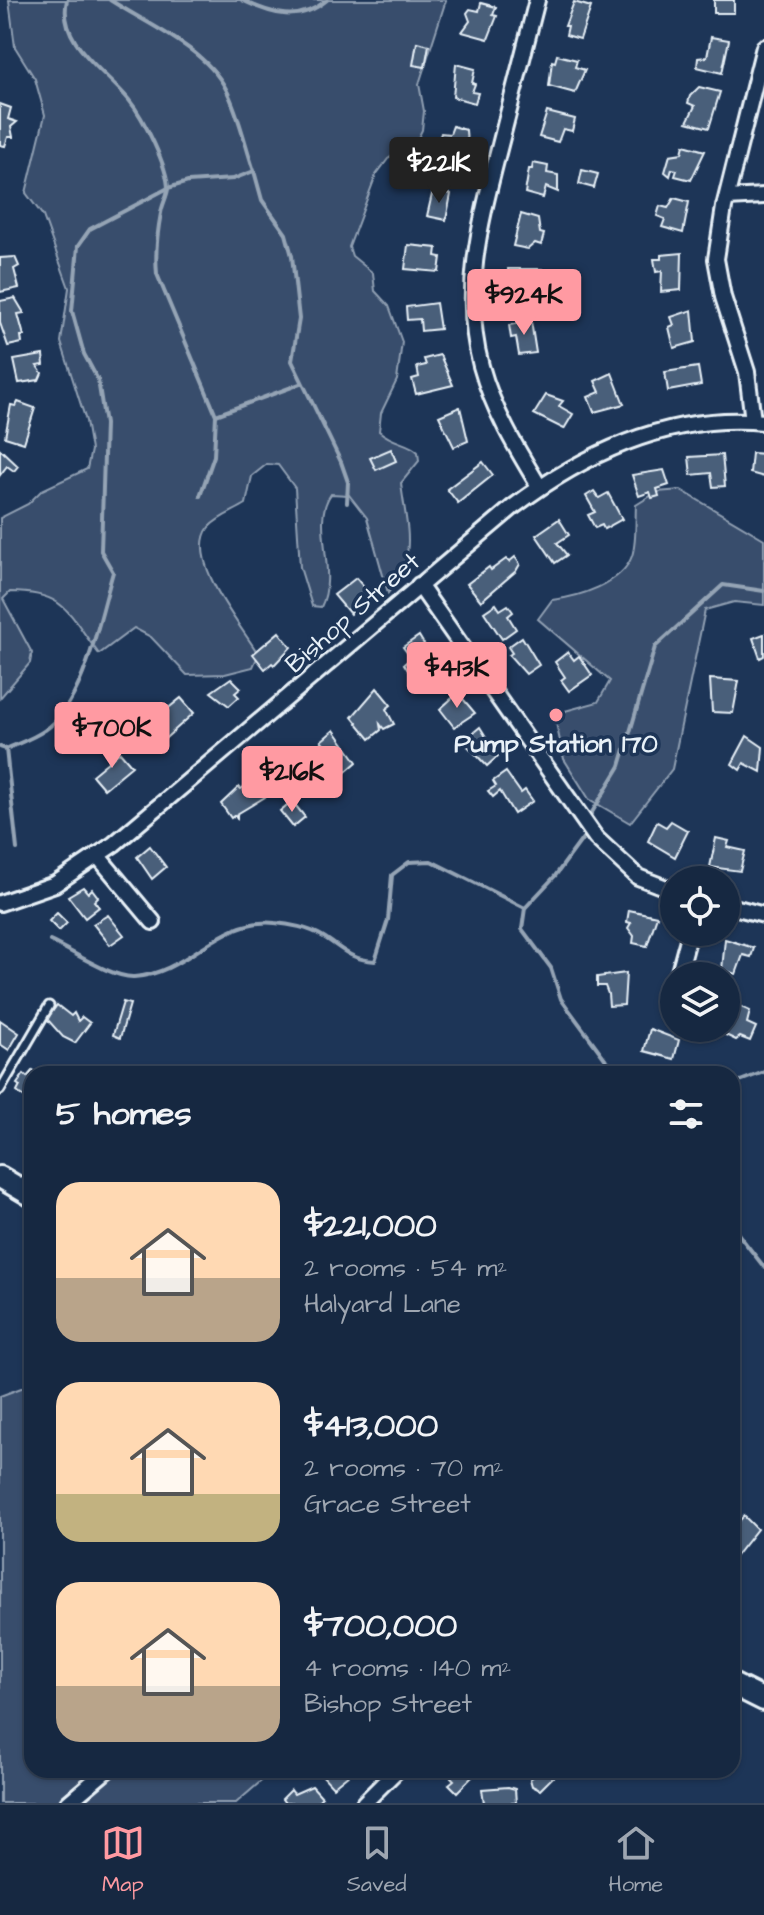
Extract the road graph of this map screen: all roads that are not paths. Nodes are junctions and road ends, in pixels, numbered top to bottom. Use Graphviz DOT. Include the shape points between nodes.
graph roads {
  1 [pos="537,0"];
  2 [pos="764,47"];
  3 [pos="764,196"];
  4 [pos="727,198"];
  5 [pos="758,422"];
  6 [pos="539,486"];
  7 [pos="419,585"];
  8 [pos="97,855"];
  9 [pos="660,886"];
  10 [pos="0,903"];
  11 [pos="740,909"];
  12 [pos="764,915"];
  13 [pos="153,922"];
  14 [pos="49,1006"];
  15 [pos="0,1090"];
  16 [pos="0,1177"];
  17 [pos="24,1191"];
  18 [pos="740,1688"];
  19 [pos="764,1700"];
  20 [pos="98,1778"];
  21 [pos="389,1778"];
  22 [pos="68,1803"];
  23 [pos="364,1803"];
  1 -- 6 [label="street" via="479,228 473,272 481,365 495,409"];
  2 -- 4 [label="street"];
  3 -- 4 [label="street"];
  4 -- 5 [label="street" via="717,245 718,279"];
  5 -- 6 [label="street, Bishop Street" via="688,425 635,437 575,463"];
  6 -- 7 [label="street, Bishop Street"];
  7 -- 8 [label="street, Bishop Street"];
  7 -- 9 [label="street" via="596,838 638,877"];
  8 -- 10 [label="street, Bishop Street" via="55,884"];
  8 -- 13 [label="street"];
  11 -- 12 [label="street"];
  14 -- 15 [label="lane"];
  16 -- 17 [label="street"];
  18 -- 19 [label="street"];
  20 -- 22 [label="street"];
  21 -- 23 [label="street"];
}
